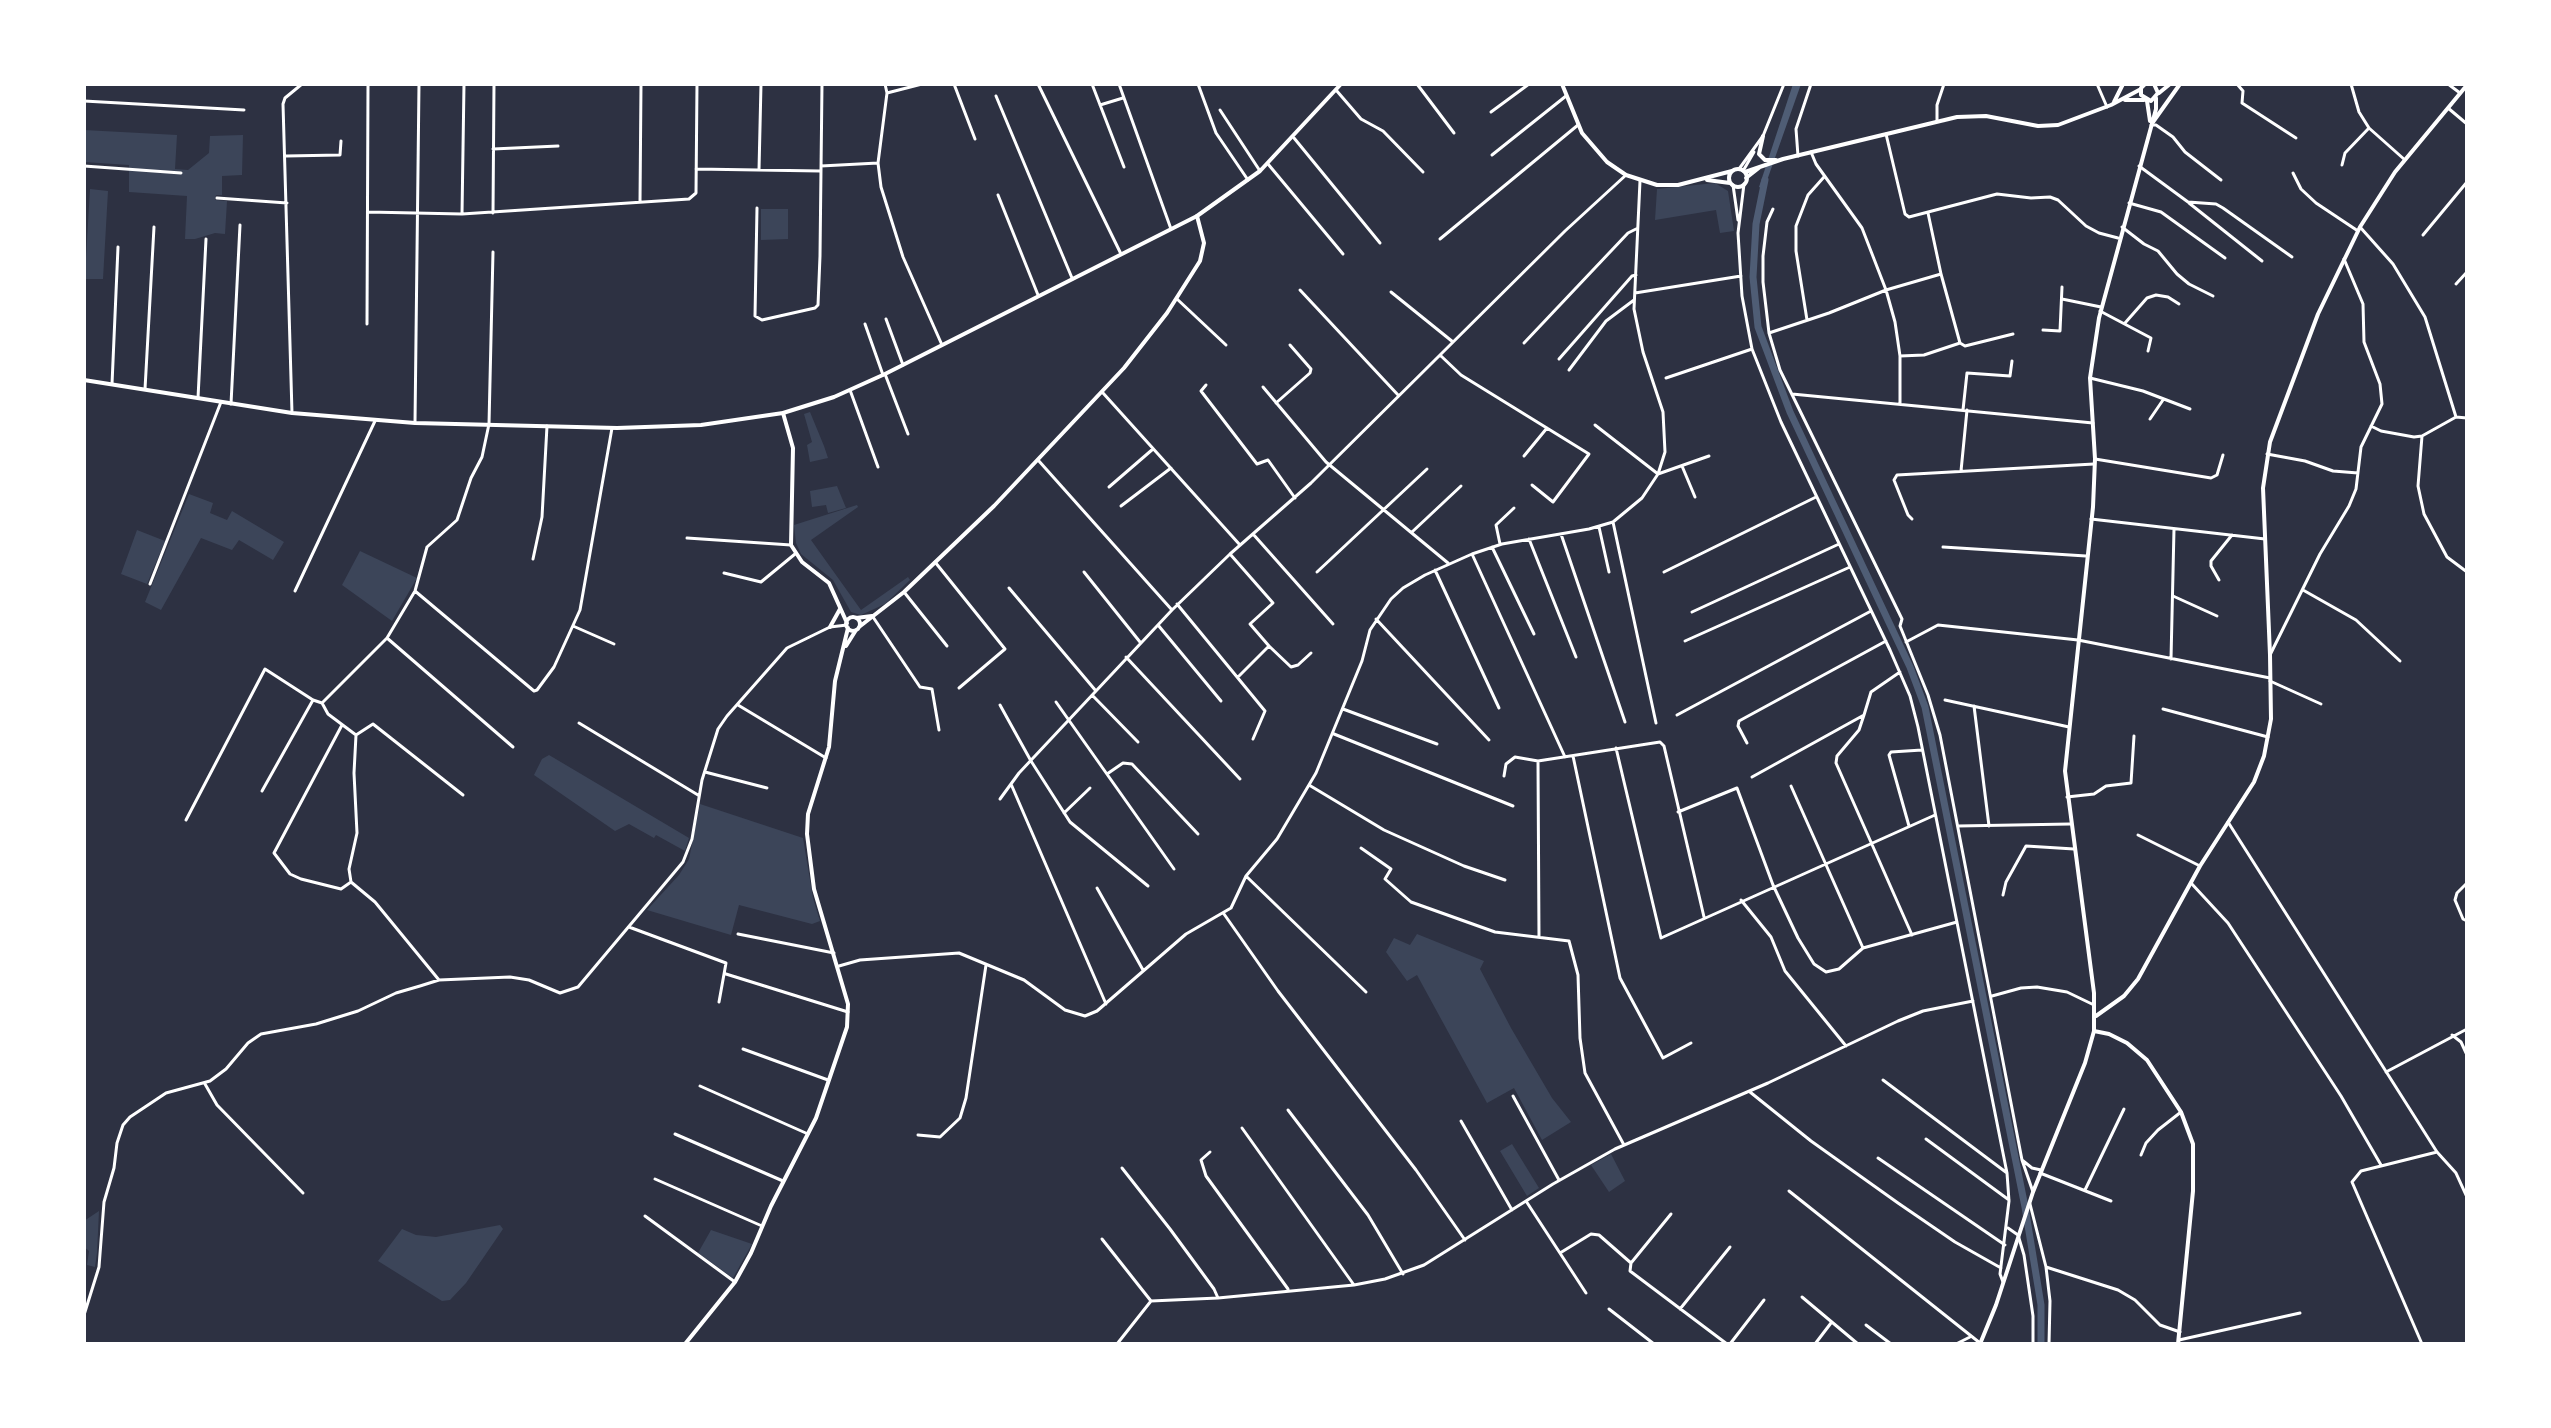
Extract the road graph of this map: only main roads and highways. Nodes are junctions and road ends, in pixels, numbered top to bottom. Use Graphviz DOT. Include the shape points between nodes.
graph roads {
  1 [pos="1341,84"];
  2 [pos="1562,84"];
  3 [pos="2122,84"];
  4 [pos="2154,84"];
  5 [pos="2170,84"];
  6 [pos="2180,84"];
  7 [pos="2467,85"];
  8 [pos="2142,86"];
  9 [pos="2158,93"];
  10 [pos="2156,98"];
  11 [pos="2121,100"];
  12 [pos="2146,100"];
  13 [pos="2109,106"];
  14 [pos="2150,125"];
  15 [pos="1763,136"];
  16 [pos="1764,163"];
  17 [pos="1732,171"];
  18 [pos="1742,171"];
  19 [pos="1746,178"];
  20 [pos="1703,180"];
  21 [pos="1731,184"];
  22 [pos="1197,216"];
  23 [pos="84,380"];
  24 [pos="783,413"];
  25 [pos="839,602"];
  26 [pos="841,608"];
  27 [pos="879,614"];
  28 [pos="854,618"];
  29 [pos="847,625"];
  30 [pos="830,627"];
  31 [pos="858,629"];
  32 [pos="844,649"];
  33 [pos="2096,1016"];
  34 [pos="2094,1031"];
  35 [pos="2178,1342"];
  36 [pos="685,1344"];
  37 [pos="1980,1344"];
  1 -- 22 [label="main road" via="1268,164"];
  2 -- 20 [label="main road" via="1578,125 1596,151 1626,175 1640,181 1678,185"];
  3 -- 13 [label="main road"];
  4 -- 9 [label="main road"];
  5 -- 9 [label="main road"];
  6 -- 14 [label="main road"];
  7 -- 33 [label="main road" via="2379,194 2359,229 2318,314 2267,454 2264,481 2270,655 2268,737 2254,782 2200,867 2138,980 2124,996"];
  8 -- 11 [label="main road"];
  8 -- 12 [label="main road"];
  9 -- 10 [label="main road"];
  10 -- 12 [label="main road"];
  10 -- 14 [label="main road"];
  11 -- 12 [label="main road"];
  11 -- 13 [label="main road"];
  12 -- 14 [label="main road"];
  13 -- 16 [label="main road" via="2052,126 1974,115 1937,121"];
  14 -- 33 [label="main road" via="2101,309 2090,378 2094,461 2091,519 2065,771"];
  15 -- 16 [label="main road" via="1758,152"];
  16 -- 18 [label="main road"];
  16 -- 19 [label="main road"];
  17 -- 18 [label="main road"];
  17 -- 20 [label="main road"];
  17 -- 21 [label="main road"];
  18 -- 19 [label="main road"];
  19 -- 21 [label="main road" via="1744,184"];
  20 -- 21 [label="main road"];
  22 -- 24 [label="main road" via="903,366 850,390"];
  22 -- 27 [label="main road" via="1203,254 1177,299 1103,393 936,562"];
  23 -- 24 [label="main road" via="292,413 415,423 612,428 701,425"];
  24 -- 25 [label="main road" via="793,448 791,546 829,583"];
  25 -- 26 [label="main road"];
  25 -- 28 [label="main road"];
  26 -- 29 [label="main road"];
  26 -- 30 [label="main road"];
  27 -- 28 [label="main road"];
  27 -- 31 [label="main road"];
  28 -- 29 [label="main road"];
  28 -- 31 [label="main road" via="860,622"];
  29 -- 31 [label="main road"];
  29 -- 32 [label="main road"];
  31 -- 32 [label="main road"];
  32 -- 36 [label="main road" via="835,681 826,758 808,814 807,834 814,889 839,966 847,1027 809,1134 752,1253 735,1282"];
  33 -- 34 [label="main road"];
  34 -- 35 [label="main road" via="2109,1034 2139,1050 2181,1112 2193,1144"];
  34 -- 37 [label="main road"];
}
